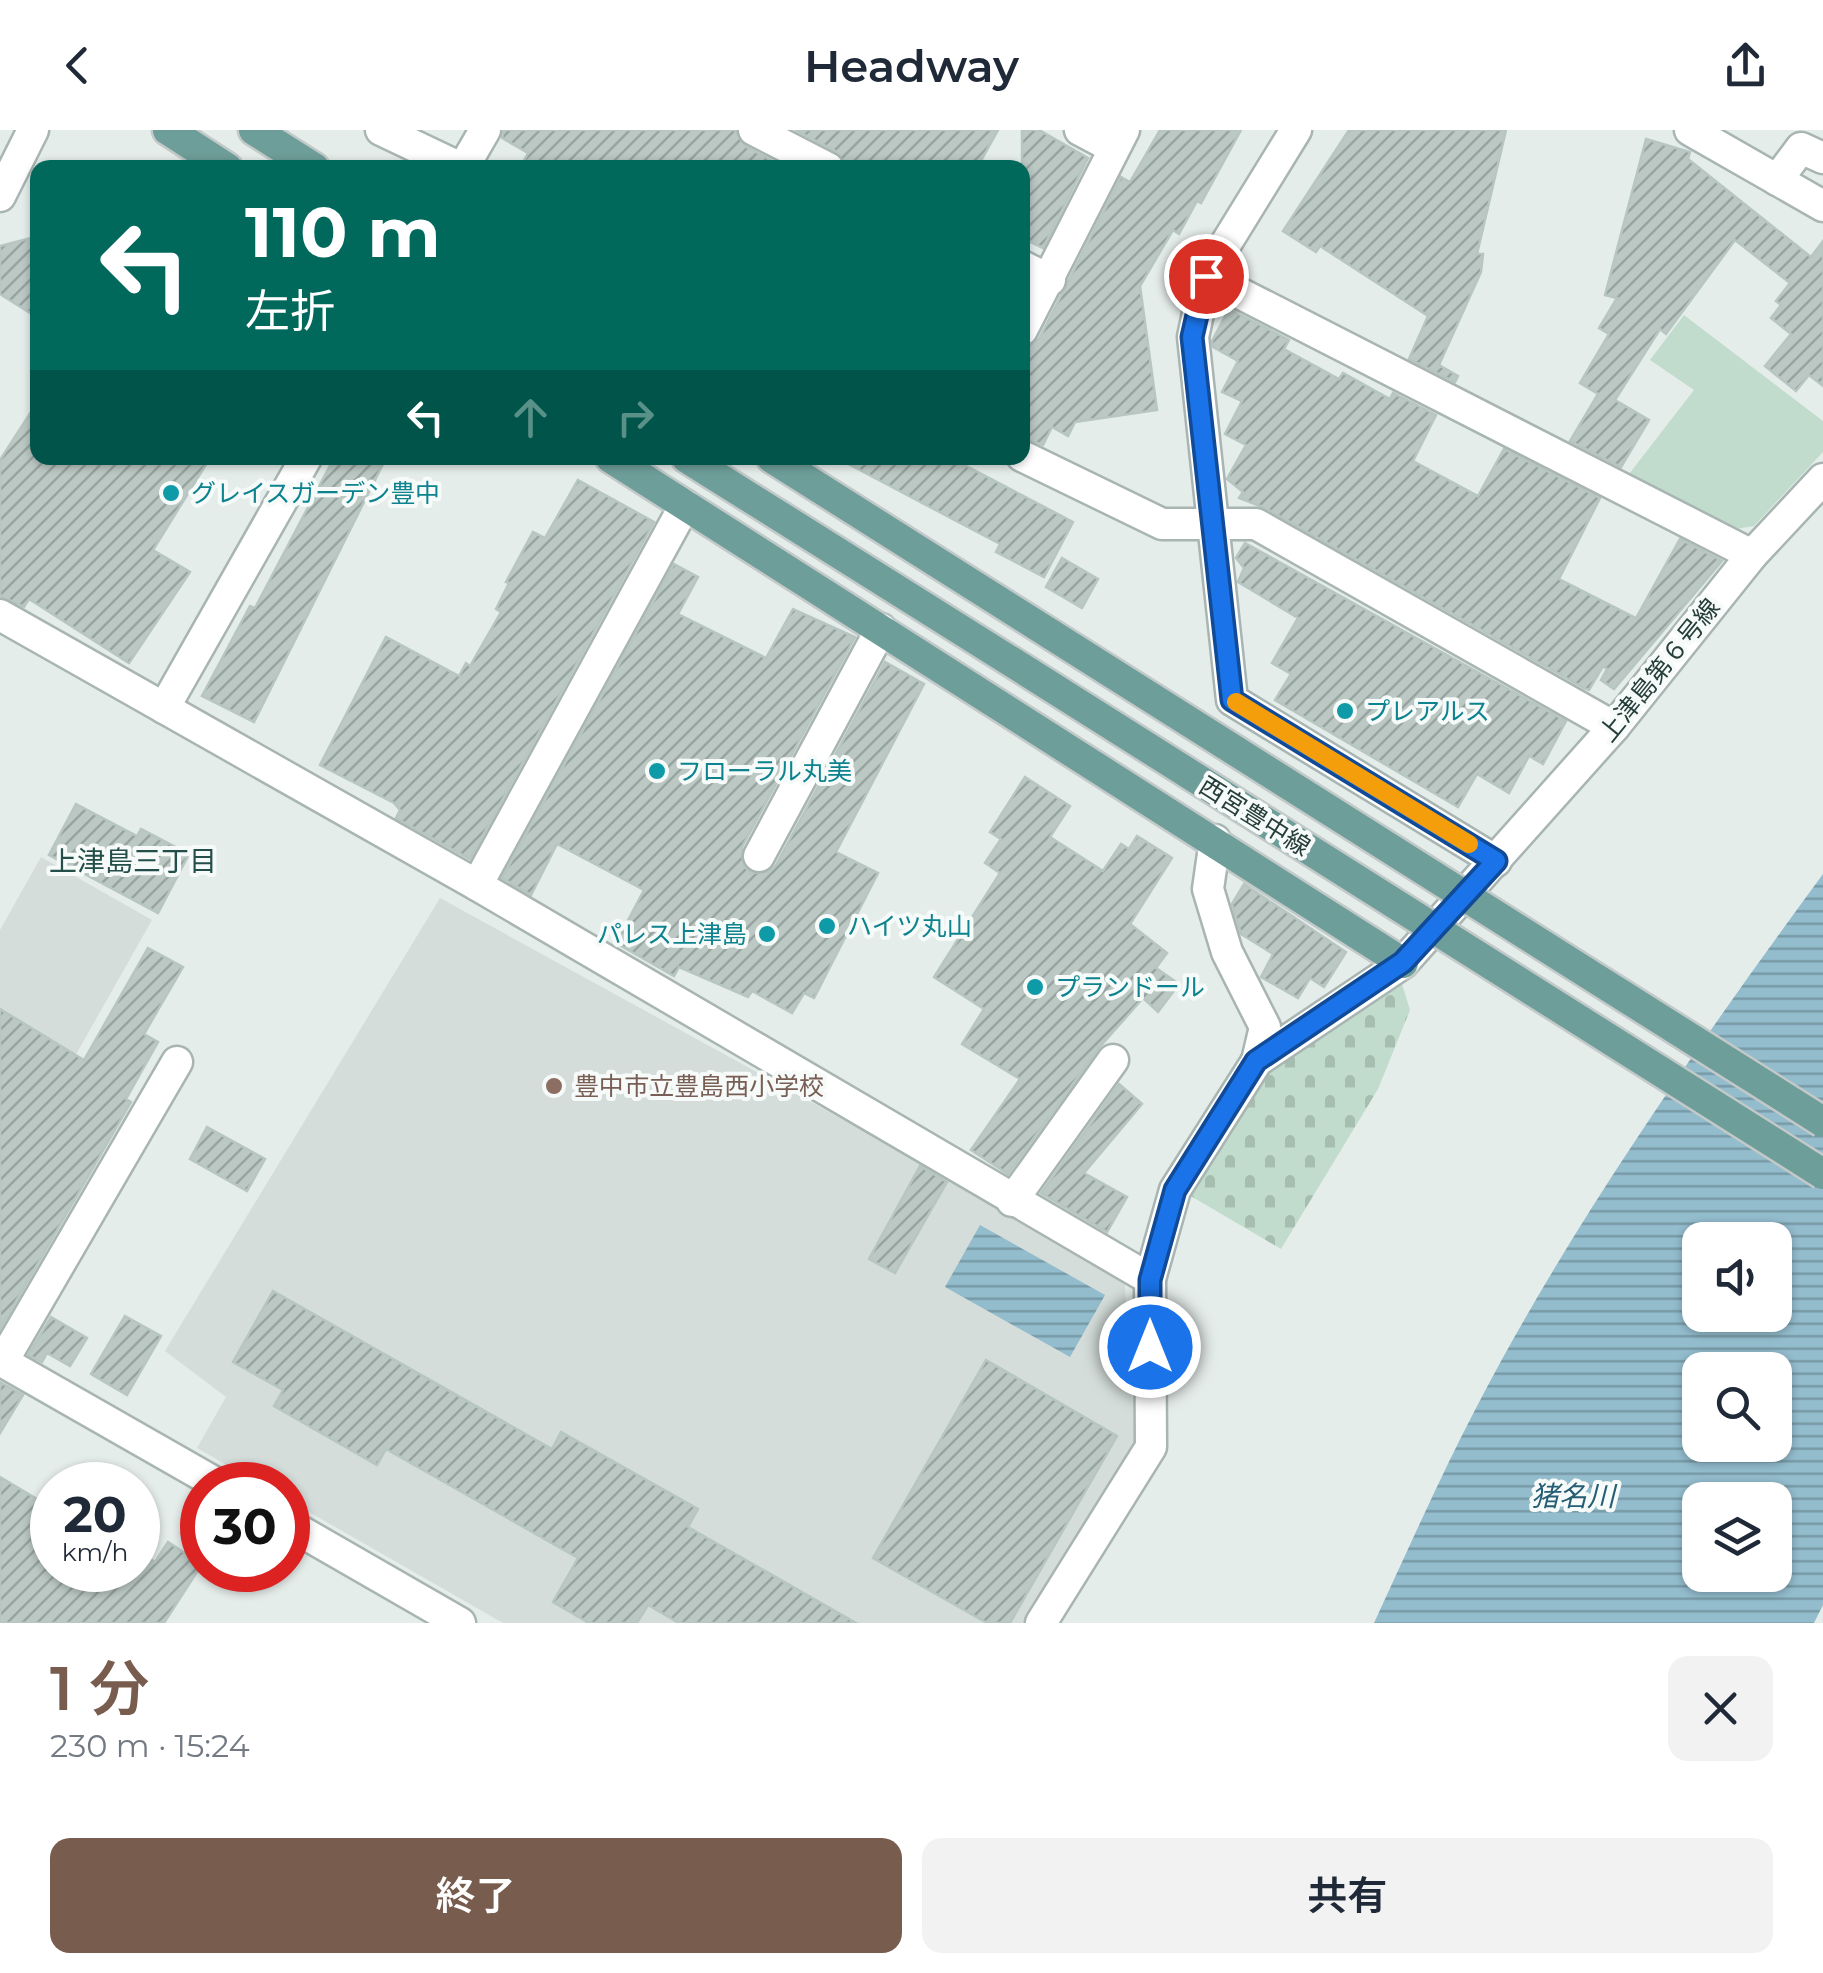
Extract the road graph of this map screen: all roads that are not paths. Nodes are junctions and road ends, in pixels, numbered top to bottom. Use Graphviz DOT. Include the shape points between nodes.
graph roads {
  1 [pos="33,130"];
  2 [pos="168,130"];
  3 [pos="254,130"];
  4 [pos="381,130"];
  5 [pos="485,130"];
  6 [pos="754,130"];
  7 [pos="1080,130"];
  8 [pos="1296,130"];
  9 [pos="1690,130"];
  10 [pos="1119,139"];
  11 [pos="1823,158"];
  12 [pos="215,160"];
  13 [pos="301,160"];
  14 [pos="445,160"];
  15 [pos="467,160"];
  16 [pos="812,160"];
  17 [pos="1776,180"];
  18 [pos="0,196"];
  19 [pos="1823,206"];
  20 [pos="1030,270"];
  21 [pos="1206,276"];
  22 [pos="1050,280"];
  23 [pos="1030,316"];
  24 [pos="1030,460"];
  25 [pos="302,465"];
  26 [pos="622,465"];
  27 [pos="698,465"];
  28 [pos="783,465"];
  29 [pos="1823,479"];
  30 [pos="686,505"];
  31 [pos="1215,522"];
  32 [pos="1752,555"];
  33 [pos="0,615"];
  34 [pos="881,629"];
  35 [pos="164,708"];
  36 [pos="1614,728"];
  37 [pos="1215,840"];
  38 [pos="759,856"];
  39 [pos="1496,861"];
  40 [pos="478,885"];
  41 [pos="1403,962"];
  42 [pos="1114,1060"];
  43 [pos="1256,1061"];
  44 [pos="177,1062"];
  45 [pos="1823,1122"];
  46 [pos="1823,1174"];
  47 [pos="1012,1201"];
  48 [pos="1150,1280"];
  49 [pos="2,1360"];
  50 [pos="180,1463"];
  51 [pos="310,1537"];
  52 [pos="460,1623"];
  53 [pos="1041,1623"];
  1 -- 18 [label="street"];
  2 -- 12 [label="main road"];
  3 -- 13 [label="main road"];
  4 -- 14 [label="street"];
  5 -- 15 [label="street"];
  6 -- 16 [label="street"];
  7 -- 10 [label="street"];
  8 -- 21 [label="street"];
  9 -- 17 [label="street"];
  10 -- 22 [label="street"];
  11 -- 17 [label="street" via="1801,148"];
  17 -- 19 [label="street"];
  20 -- 22 [label="street"];
  21 -- 31 [label="street" via="1192,337"];
  21 -- 32 [label="street"];
  22 -- 23 [label="street"];
  24 -- 31 [label="street" via="1162,524"];
  25 -- 35 [label="street"];
  26 -- 30 [label="main road"];
  27 -- 46 [label="main road, 西宮豊中線, bridge"];
  28 -- 45 [label="main road, 西宮豊中線, bridge"];
  29 -- 32 [label="street, 上津島第６号線"];
  30 -- 34 [label="main road"];
  30 -- 40 [label="street"];
  31 -- 36 [label="street" via="1256,524"];
  31 -- 39 [label="street" via="1232,700"];
  32 -- 36 [label="street, 上津島第６号線"];
  33 -- 35 [label="street"];
  34 -- 37 [label="main road"];
  34 -- 38 [label="street"];
  35 -- 40 [label="street"];
  36 -- 39 [label="street, 上津島第６号線"];
  37 -- 41 [label="main road"];
  37 -- 43 [label="street" via="1208,890 1227,952 1265,1028"];
  39 -- 41 [label="street, 上津島第６号線"];
  40 -- 47 [label="street"];
  41 -- 43 [label="street, 上津島第６号線"];
  42 -- 47 [label="street"];
  43 -- 48 [label="street" via="1175,1190"];
  44 -- 49 [label="street"];
  47 -- 48 [label="street"];
  48 -- 53 [label="street" via="1151,1448"];
  49 -- 50 [label="street"];
  51 -- 52 [label="street"];
}
